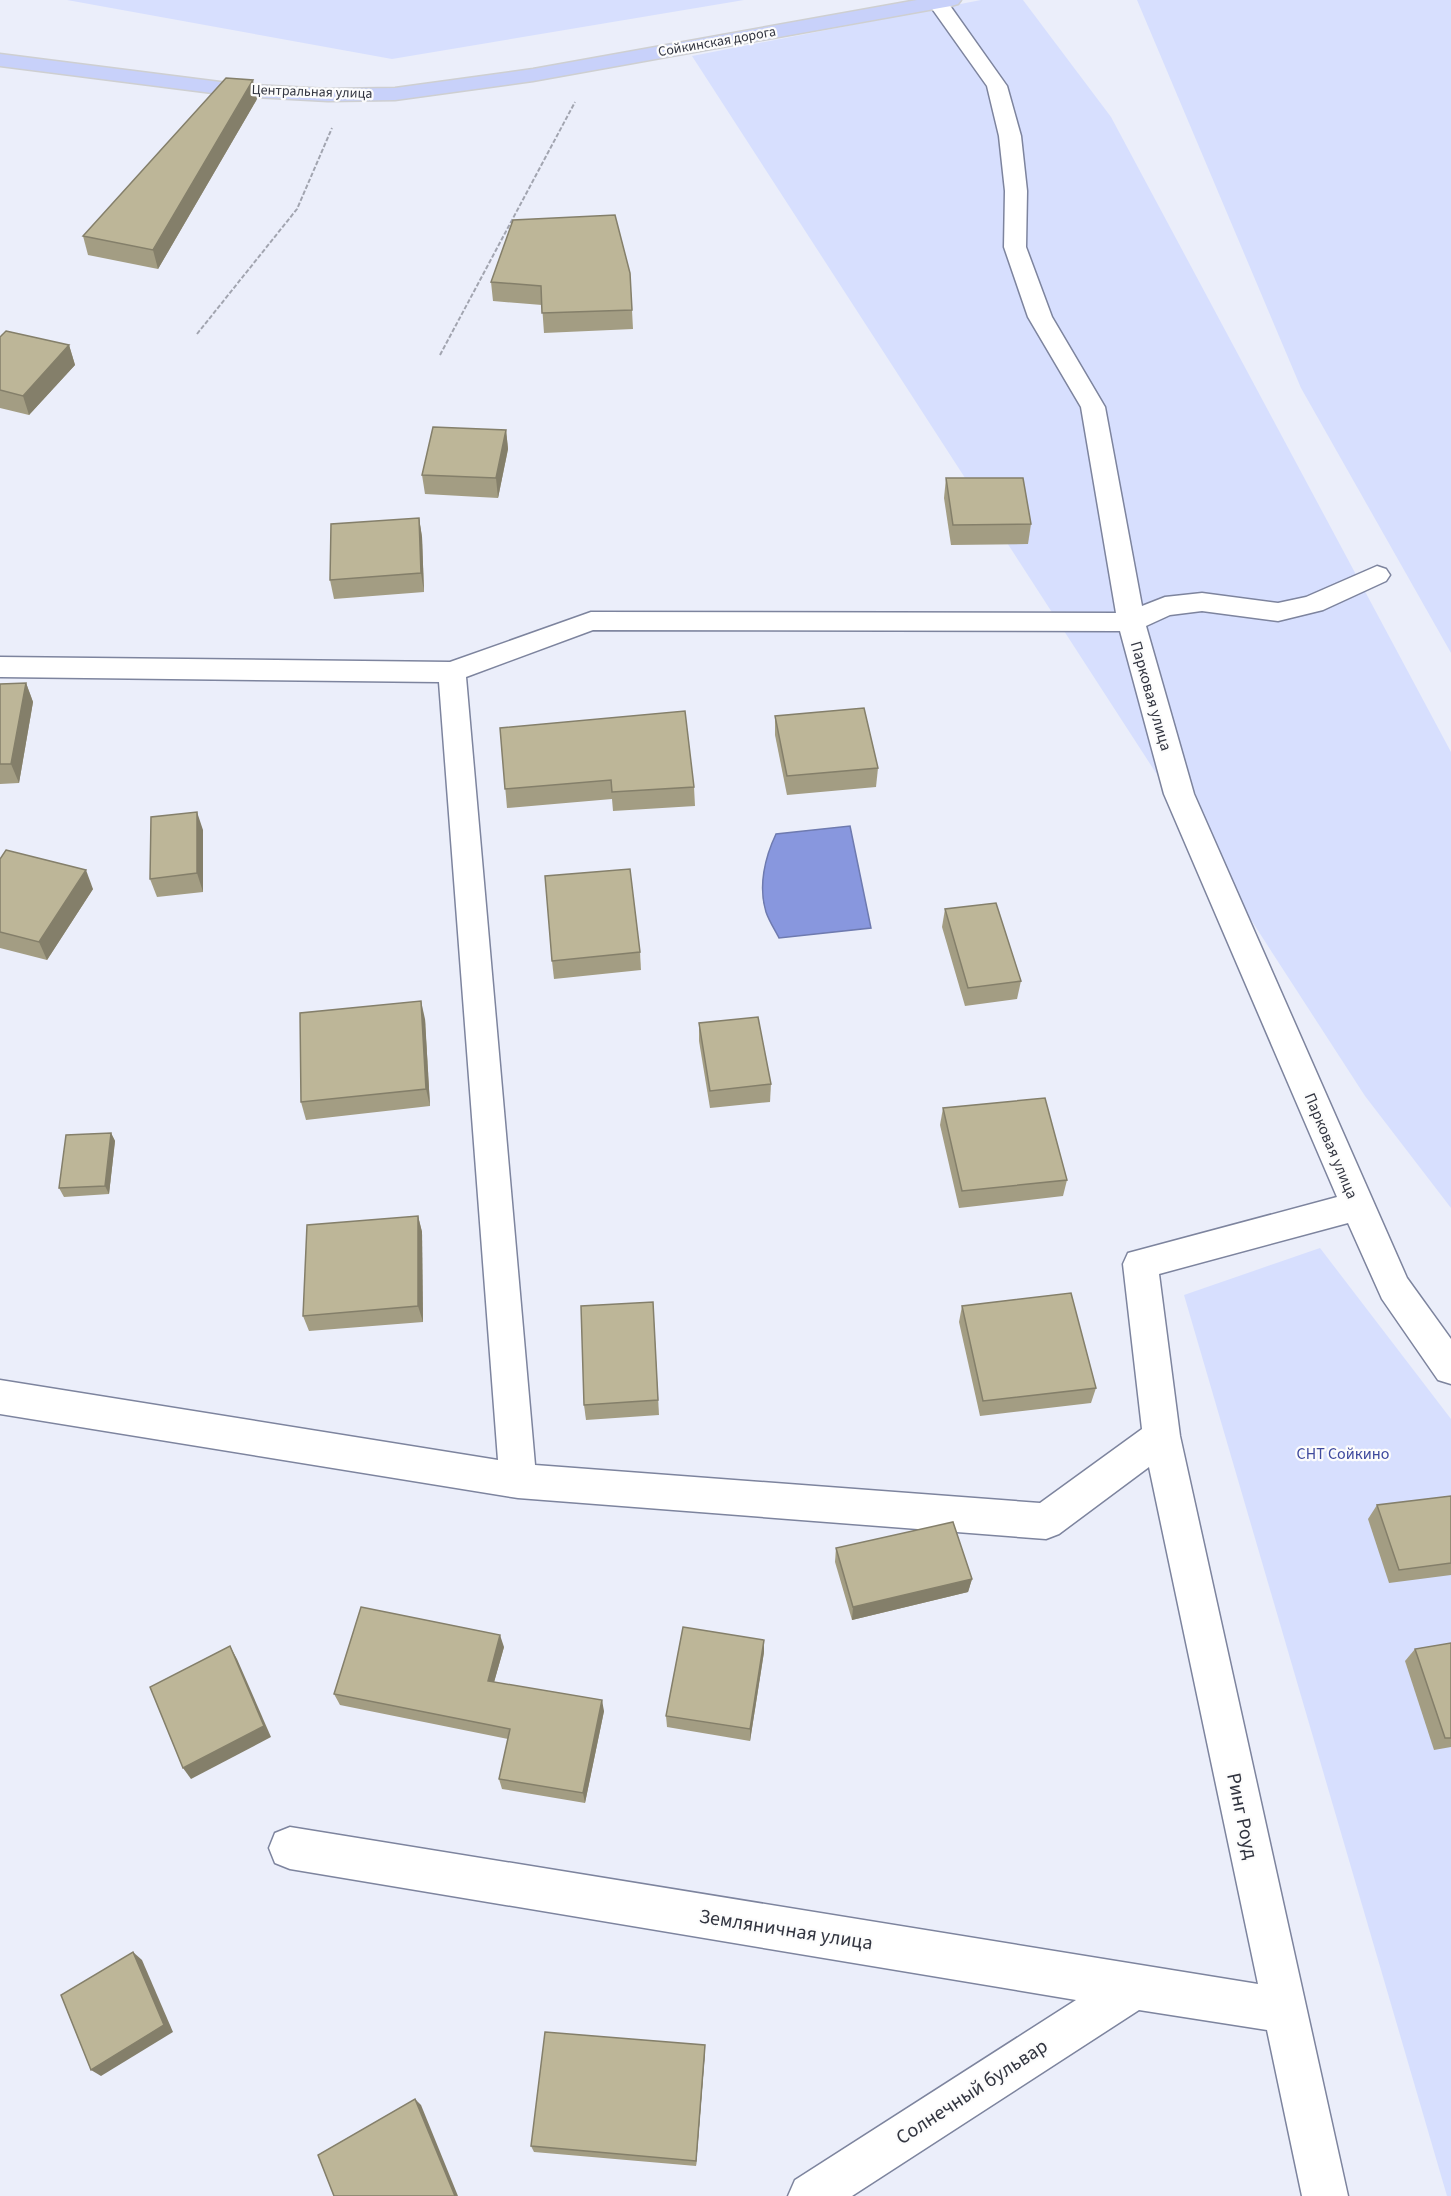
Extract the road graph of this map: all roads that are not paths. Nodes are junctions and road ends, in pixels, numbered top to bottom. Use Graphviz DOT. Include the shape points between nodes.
graph roads {
  1 [pos="944,1"];
  2 [pos="0,60"];
  3 [pos="482,83"];
  4 [pos="1377,575"];
  5 [pos="1131,622"];
  6 [pos="0,667"];
  7 [pos="452,672"];
  8 [pos="1357,1206"];
  9 [pos="1451,1368"];
  10 [pos="0,1398"];
  11 [pos="1161,1436"];
  12 [pos="518,1481"];
  13 [pos="290,1848"];
  14 [pos="1134,1988"];
  15 [pos="1283,2010"];
  16 [pos="811,2196"];
  17 [pos="1325,2196"];
  1 -- 3 [label="main road, Сойкинская дорога"];
  1 -- 5 [label="street, Парковая улица" via="997,86 1010,136 1016,191 1015,247 1040,317 1093,407"];
  2 -- 3 [label="main road, Центральная улица" via="236,90 328,95 395,94"];
  4 -- 5 [label="street" via="1313,604 1278,612 1202,602 1165,606"];
  5 -- 7 [label="street" via="591,621"];
  5 -- 8 [label="street, Парковая улица" via="1179,794"];
  6 -- 7 [label="street"];
  7 -- 12 [label="street"];
  8 -- 9 [label="street, Парковая улица" via="1394,1288"];
  8 -- 11 [label="street, Ринг Роуд" via="1140,1264"];
  10 -- 12 [label="street"];
  11 -- 12 [label="street" via="1046,1521"];
  11 -- 15 [label="street, Ринг Роуд"];
  13 -- 14 [label="street, Земляничная улица"];
  14 -- 15 [label="street, Земляничная улица"];
  14 -- 16 [label="street, Солнечный бульвар"];
  15 -- 17 [label="street, Ринг Роуд"];
}
